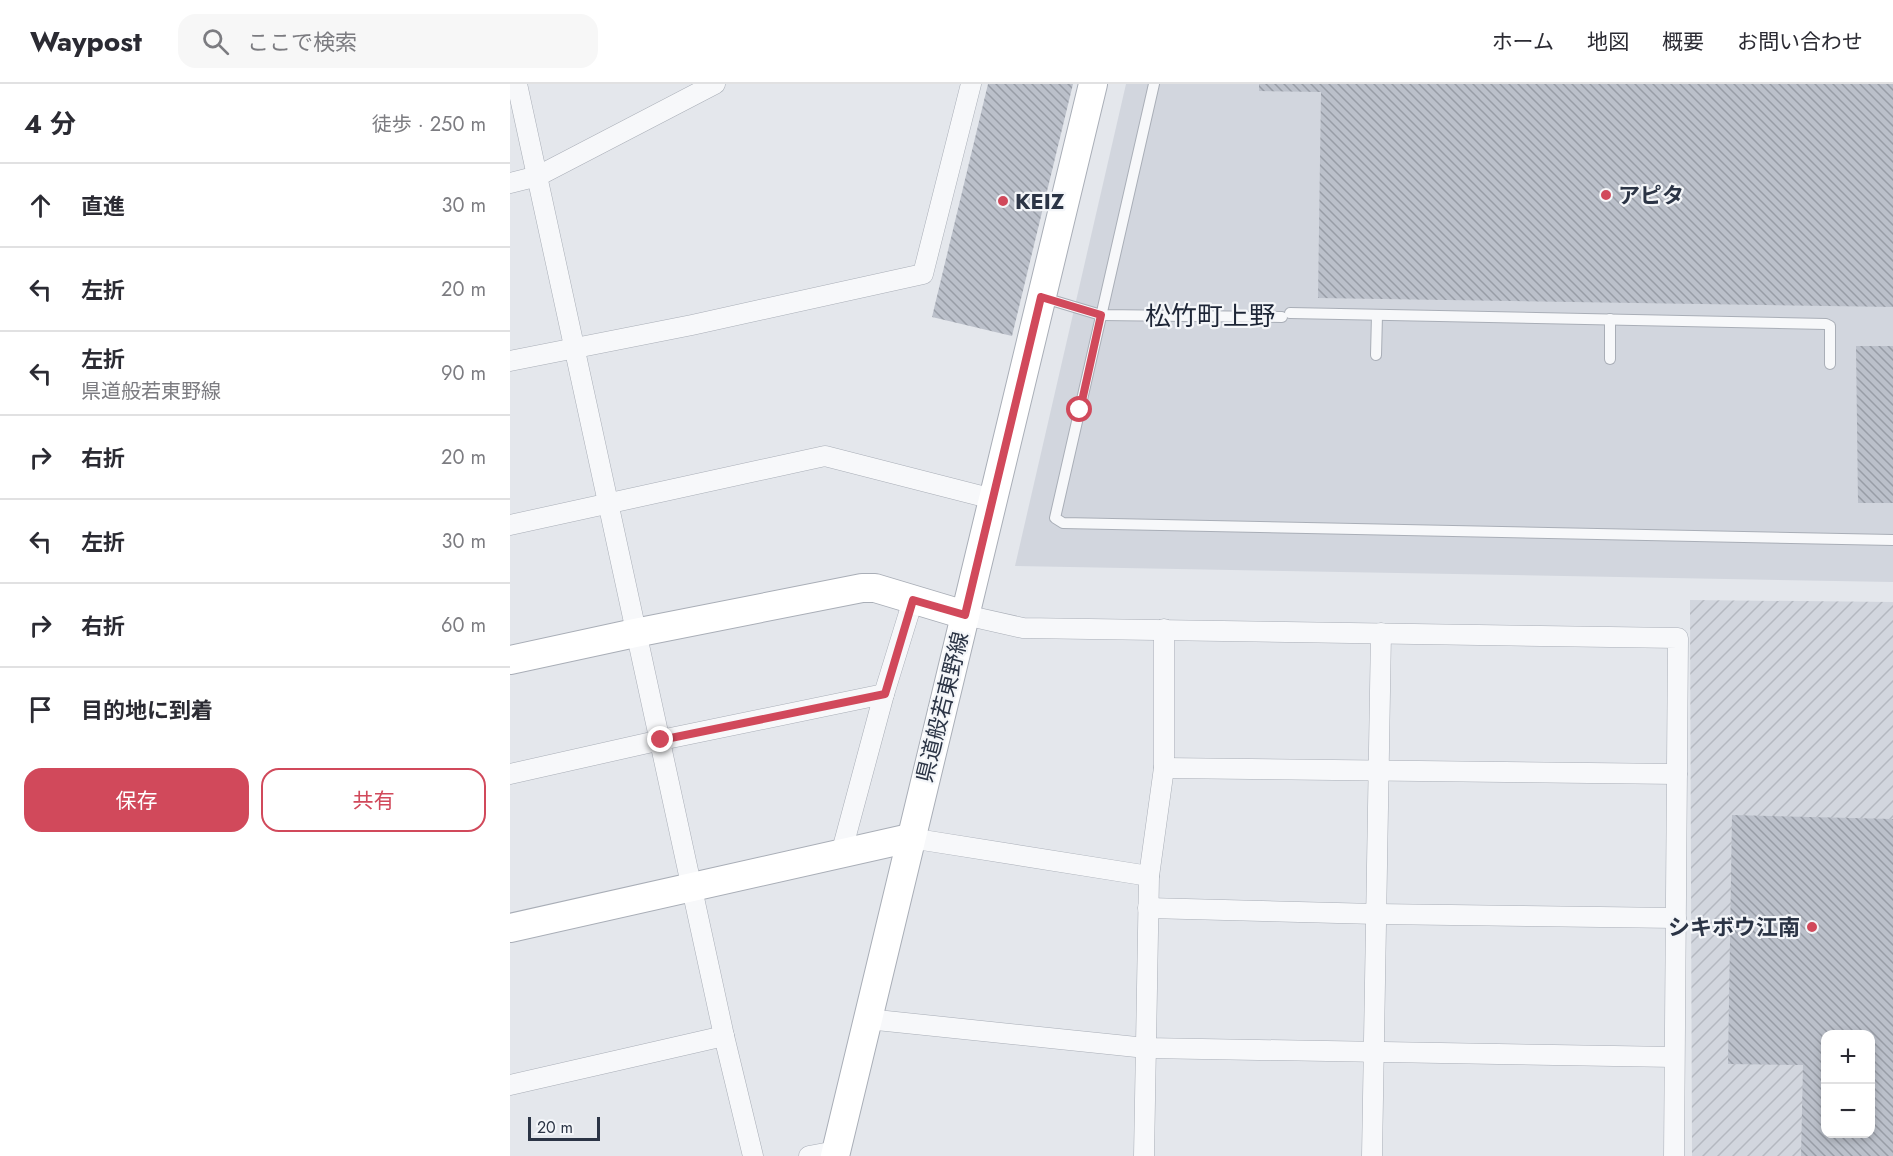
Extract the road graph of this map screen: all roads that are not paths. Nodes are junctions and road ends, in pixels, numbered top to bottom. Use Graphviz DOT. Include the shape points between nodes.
graph roads {
  1 [pos="517,84"];
  2 [pos="715,84"];
  3 [pos="971,84"];
  4 [pos="1093,84"];
  5 [pos="1154,84"];
  6 [pos="692,89"];
  7 [pos="538,176"];
  8 [pos="510,183"];
  9 [pos="1041,297"];
  10 [pos="1101,315"];
  11 [pos="1377,315"];
  12 [pos="1610,320"];
  13 [pos="576,347"];
  14 [pos="1376,355"];
  15 [pos="1610,359"];
  16 [pos="510,361"];
  17 [pos="1830,364"];
  18 [pos="993,499"];
  19 [pos="609,503"];
  20 [pos="510,525"];
  21 [pos="1893,540"];
  22 [pos="913,600"];
  23 [pos="965,615"];
  24 [pos="1164,629"];
  25 [pos="636,633"];
  26 [pos="1381,633"];
  27 [pos="510,660"];
  28 [pos="885,694"];
  29 [pos="661,740"];
  30 [pos="1164,768"];
  31 [pos="1378,771"];
  32 [pos="510,774"];
  33 [pos="1677,774"];
  34 [pos="910,838"];
  35 [pos="841,854"];
  36 [pos="1149,876"];
  37 [pos="693,888"];
  38 [pos="1148,908"];
  39 [pos="1376,914"];
  40 [pos="1676,918"];
  41 [pos="510,928"];
  42 [pos="867,1019"];
  43 [pos="724,1036"];
  44 [pos="1146,1048"];
  45 [pos="1373,1052"];
  46 [pos="1674,1057"];
  47 [pos="510,1085"];
  48 [pos="827,1154"];
  49 [pos="753,1156"];
  50 [pos="1144,1156"];
  51 [pos="1372,1156"];
  52 [pos="1674,1156"];
  1 -- 7 [label="street"];
  2 -- 6 [label="street"];
  3 -- 13 [label="street" via="923,274"];
  4 -- 9 [label="main road, 県道般若東野線"];
  5 -- 10 [label="lane"];
  6 -- 7 [label="street"];
  7 -- 8 [label="street"];
  7 -- 13 [label="street"];
  9 -- 10 [label="lane"];
  9 -- 18 [label="main road, 県道般若東野線"];
  10 -- 11 [label="lane"];
  10 -- 21 [label="lane" via="1055,518 1063,523"];
  11 -- 12 [label="lane"];
  11 -- 14 [label="lane"];
  12 -- 15 [label="lane"];
  12 -- 17 [label="lane" via="1826,324 1830,326"];
  13 -- 16 [label="street"];
  13 -- 19 [label="street"];
  18 -- 19 [label="street" via="825,456"];
  18 -- 23 [label="main road, 県道般若東野線"];
  19 -- 20 [label="street"];
  19 -- 25 [label="street"];
  22 -- 23 [label="main road"];
  22 -- 25 [label="main road" via="862,588"];
  22 -- 28 [label="street"];
  23 -- 24 [label="street" via="1023,628"];
  23 -- 34 [label="main road, 県道般若東野線"];
  24 -- 26 [label="street"];
  24 -- 30 [label="street"];
  25 -- 27 [label="main road"];
  25 -- 29 [label="street"];
  26 -- 31 [label="street"];
  26 -- 33 [label="street" via="1678,638"];
  28 -- 29 [label="street"];
  28 -- 35 [label="street"];
  29 -- 32 [label="street"];
  29 -- 37 [label="street"];
  30 -- 31 [label="street"];
  30 -- 36 [label="street"];
  31 -- 33 [label="street"];
  31 -- 39 [label="street"];
  33 -- 40 [label="street"];
  34 -- 35 [label="main road"];
  34 -- 36 [label="street"];
  34 -- 42 [label="main road, 県道般若東野線"];
  35 -- 37 [label="main road"];
  36 -- 38 [label="street"];
  37 -- 41 [label="main road"];
  37 -- 43 [label="street"];
  38 -- 39 [label="street"];
  38 -- 44 [label="street"];
  39 -- 40 [label="street"];
  39 -- 45 [label="street"];
  40 -- 46 [label="street"];
  42 -- 44 [label="street"];
  42 -- 48 [label="main road, 県道般若東野線"];
  43 -- 47 [label="street"];
  43 -- 49 [label="street"];
  44 -- 45 [label="street"];
  44 -- 50 [label="street"];
  45 -- 46 [label="street"];
  45 -- 51 [label="street"];
  46 -- 52 [label="street"];
}
